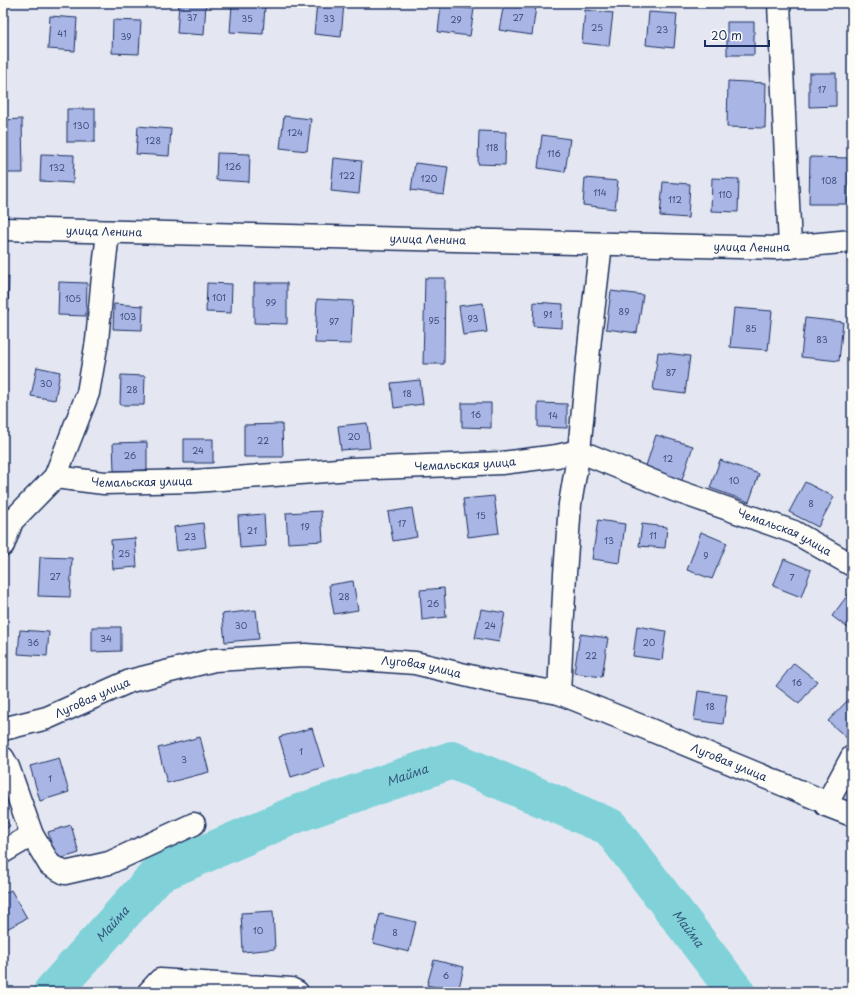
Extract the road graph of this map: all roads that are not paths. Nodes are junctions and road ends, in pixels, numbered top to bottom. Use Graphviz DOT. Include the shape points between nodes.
graph roads {
  1 [pos="779,3"];
  2 [pos="3,229"];
  3 [pos="108,232"];
  4 [pos="852,241"];
  5 [pos="601,244"];
  6 [pos="790,247"];
  7 [pos="579,451"];
  8 [pos="55,477"];
  9 [pos="8,522"];
  10 [pos="3,545"];
  11 [pos="852,565"];
  12 [pos="559,694"];
  13 [pos="3,729"];
  14 [pos="852,757"];
  15 [pos="3,758"];
  16 [pos="826,805"];
  17 [pos="852,815"];
  18 [pos="194,824"];
  19 [pos="32,835"];
  20 [pos="3,852"];
  21 [pos="149,992"];
  22 [pos="297,992"];
  1 -- 6 [label="street"];
  2 -- 3 [label="street, улица Ленина"];
  3 -- 5 [label="street, улица Ленина"];
  3 -- 8 [label="street" via="97,341 88,393"];
  4 -- 6 [label="street, улица Ленина"];
  5 -- 6 [label="street, улица Ленина"];
  5 -- 7 [label="street"];
  7 -- 8 [label="street, Чемальская улица" via="502,463 351,469 195,481 104,483"];
  7 -- 11 [label="street, Чемальская улица" via="674,490 794,532"];
  7 -- 12 [label="street" via="570,504"];
  8 -- 9 [label="street"];
  9 -- 10 [label="street"];
  12 -- 13 [label="street, Луговая улица" via="415,663 305,655 214,660 130,680 47,718"];
  12 -- 16 [label="street, Луговая улица" via="823,801"];
  14 -- 16 [label="street"];
  15 -- 19 [label="street"];
  16 -- 17 [label="street, Луговая улица"];
  18 -- 19 [label="street" via="109,863 65,874 50,865"];
  19 -- 20 [label="street"];
  21 -- 22 [label="street" via="160,980 291,989"];
}
